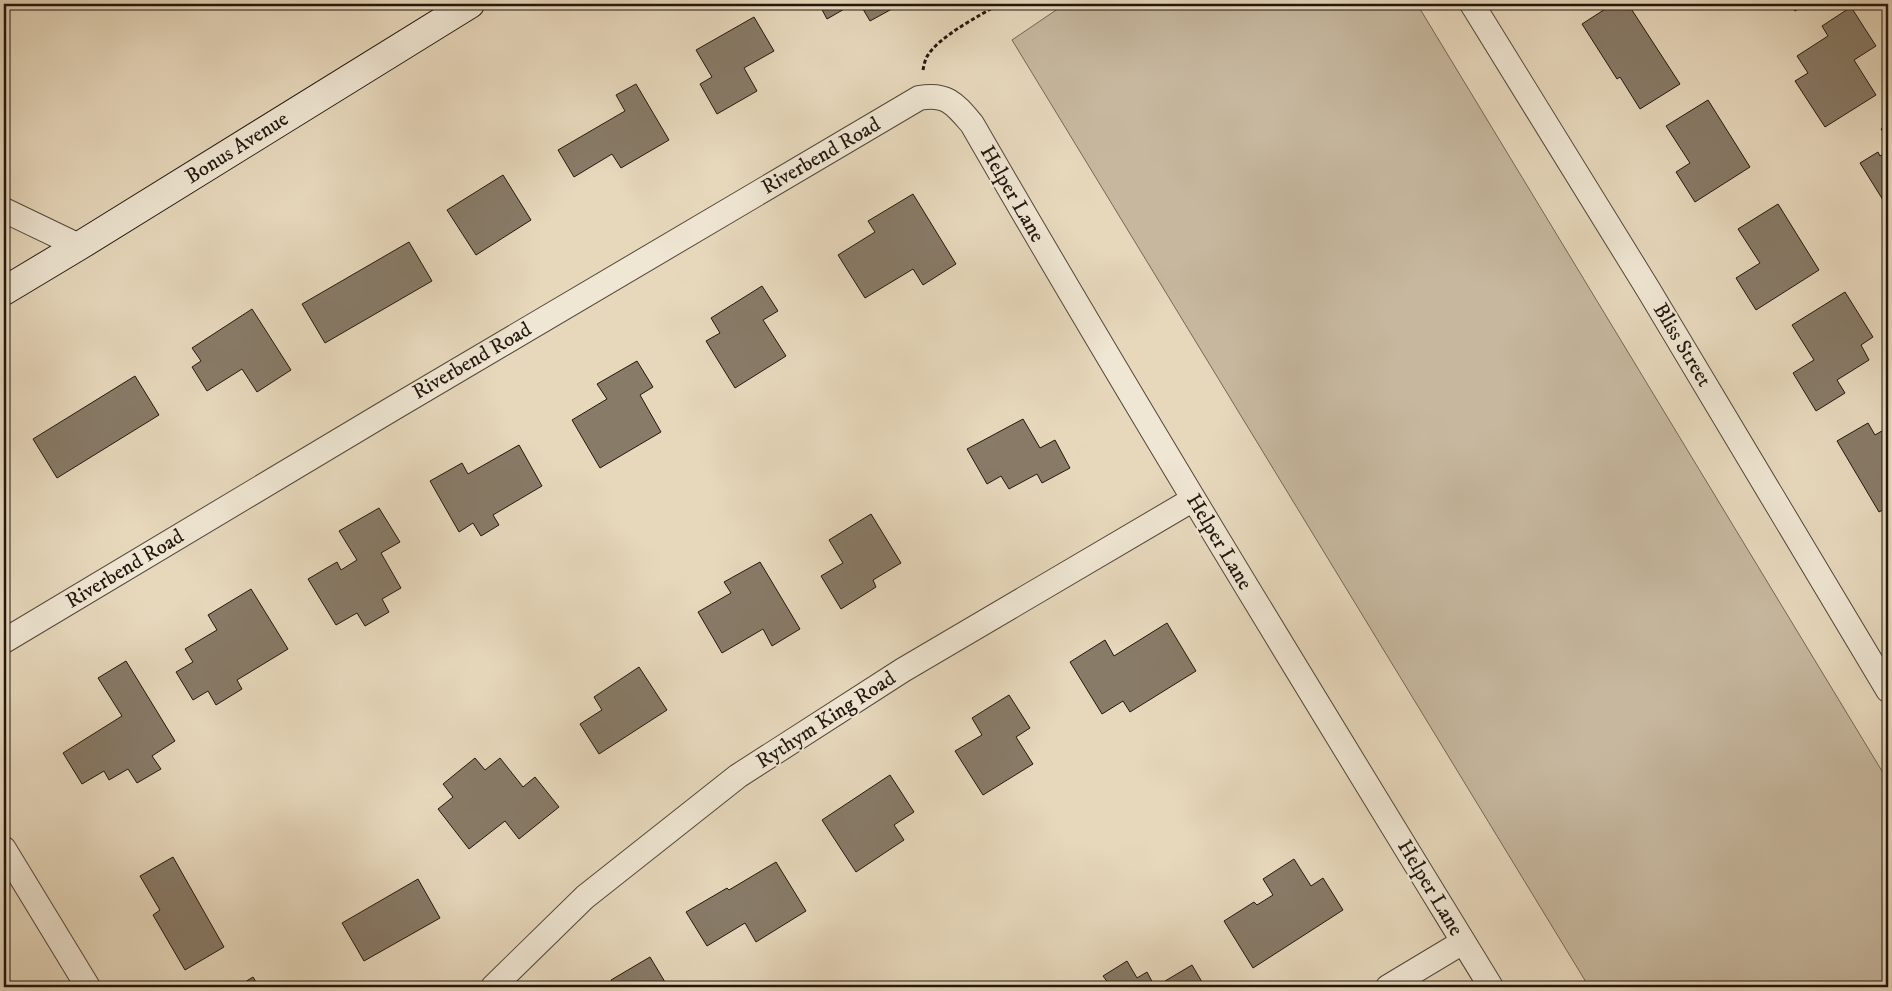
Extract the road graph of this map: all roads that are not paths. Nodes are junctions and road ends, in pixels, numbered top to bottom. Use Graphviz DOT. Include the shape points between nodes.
graph roads {
  1 [pos="470,4"];
  2 [pos="1472,4"];
  3 [pos="442,12"];
  4 [pos="946,99"];
  5 [pos="4,210"];
  6 [pos="79,246"];
  7 [pos="4,291"];
  8 [pos="1192,500"];
  9 [pos="4,641"];
  10 [pos="1888,690"];
  11 [pos="4,849"];
  12 [pos="1463,942"];
  13 [pos="88,987"];
  14 [pos="493,987"];
  15 [pos="1388,987"];
  16 [pos="1491,987"];
  1 -- 3 [label="street, Bonus Avenue"];
  2 -- 10 [label="street, Bliss Street" via="1648,289"];
  3 -- 6 [label="street, Bonus Avenue"];
  4 -- 8 [label="street, Helper Lane" via="958,107 972,124"];
  4 -- 9 [label="street, Riverbend Road" via="919,98"];
  5 -- 6 [label="street"];
  6 -- 7 [label="street, Bonus Avenue"];
  8 -- 12 [label="street, Helper Lane"];
  8 -- 14 [label="street, Rythym King Road" via="902,670 738,776 585,897"];
  11 -- 13 [label="street"];
  12 -- 15 [label="street"];
  12 -- 16 [label="street, Helper Lane"];
}
